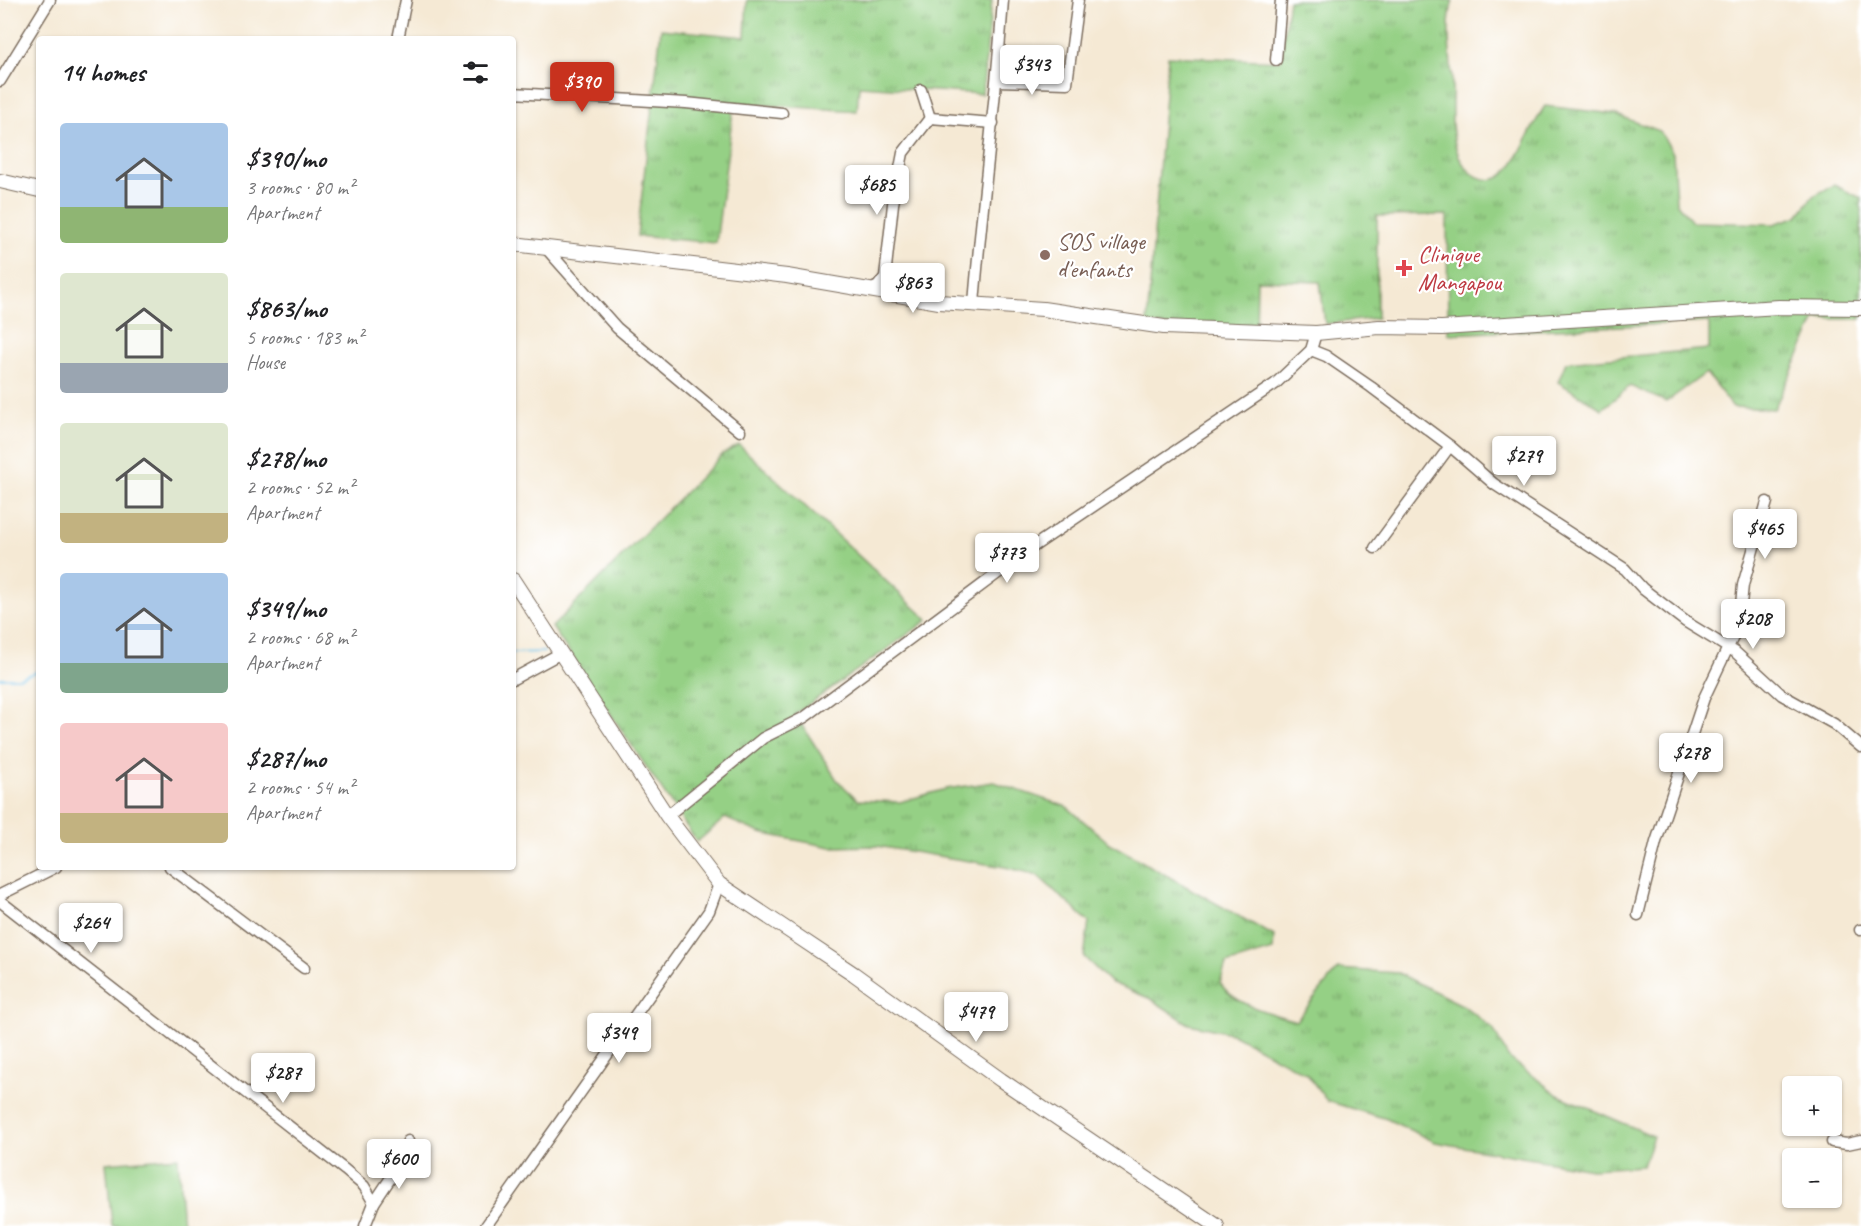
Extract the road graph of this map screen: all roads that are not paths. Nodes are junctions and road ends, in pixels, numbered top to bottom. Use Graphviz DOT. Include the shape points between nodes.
graph roads {
  1 [pos="50,0"];
  2 [pos="406,0"];
  3 [pos="1003,0"];
  4 [pos="1078,0"];
  5 [pos="1281,0"];
  6 [pos="399,36"];
  7 [pos="1276,60"];
  8 [pos="0,81"];
  9 [pos="998,81"];
  10 [pos="921,90"];
  11 [pos="516,93"];
  12 [pos="782,113"];
  13 [pos="930,118"];
  14 [pos="993,123"];
  15 [pos="0,181"];
  16 [pos="36,189"];
  17 [pos="516,244"];
  18 [pos="544,246"];
  19 [pos="869,291"];
  20 [pos="974,304"];
  21 [pos="1861,308"];
  22 [pos="1316,333"];
  23 [pos="1311,350"];
  24 [pos="740,431"];
  25 [pos="1450,446"];
  26 [pos="1767,502"];
  27 [pos="1375,548"];
  28 [pos="516,585"];
  29 [pos="1726,647"];
  30 [pos="561,653"];
  31 [pos="516,678"];
  32 [pos="1861,747"];
  33 [pos="667,816"];
  34 [pos="50,870"];
  35 [pos="174,870"];
  36 [pos="719,884"];
  37 [pos="0,895"];
  38 [pos="0,901"];
  39 [pos="1638,915"];
  40 [pos="304,968"];
  41 [pos="1861,1140"];
  42 [pos="408,1141"];
  43 [pos="1832,1142"];
  44 [pos="374,1203"];
  45 [pos="365,1226"];
  46 [pos="486,1226"];
  47 [pos="1217,1226"];
  1 -- 8 [label="street"];
  2 -- 6 [label="street"];
  3 -- 9 [label="street"];
  4 -- 9 [label="street" via="1067,83"];
  5 -- 7 [label="street"];
  9 -- 14 [label="street"];
  10 -- 13 [label="street"];
  11 -- 12 [label="street"];
  13 -- 14 [label="street"];
  13 -- 19 [label="street" via="903,153 885,277"];
  14 -- 20 [label="street"];
  15 -- 16 [label="main road"];
  17 -- 18 [label="main road"];
  18 -- 19 [label="main road" via="787,276"];
  18 -- 24 [label="street" via="617,328"];
  19 -- 20 [label="main road"];
  20 -- 22 [label="main road" via="1112,317 1164,327"];
  21 -- 22 [label="main road" via="1779,307"];
  22 -- 23 [label="street"];
  23 -- 25 [label="street" via="1326,356"];
  23 -- 33 [label="street" via="1275,384 1037,544 805,717 763,738"];
  25 -- 27 [label="street"];
  25 -- 29 [label="street" via="1494,484 1625,569 1642,589"];
  26 -- 29 [label="street" via="1743,585 1740,614"];
  28 -- 30 [label="main road"];
  29 -- 32 [label="street" via="1782,695 1834,724"];
  29 -- 39 [label="street" via="1704,698 1660,831"];
  30 -- 31 [label="street"];
  30 -- 33 [label="main road"];
  33 -- 36 [label="main road"];
  34 -- 37 [label="street"];
  35 -- 40 [label="street"];
  36 -- 46 [label="street" via="709,911"];
  36 -- 47 [label="main road"];
  38 -- 44 [label="street" via="345,1170 364,1186"];
  41 -- 43 [label="street" via="1847,1144"];
  42 -- 44 [label="street" via="400,1164"];
  44 -- 45 [label="street"];
}
